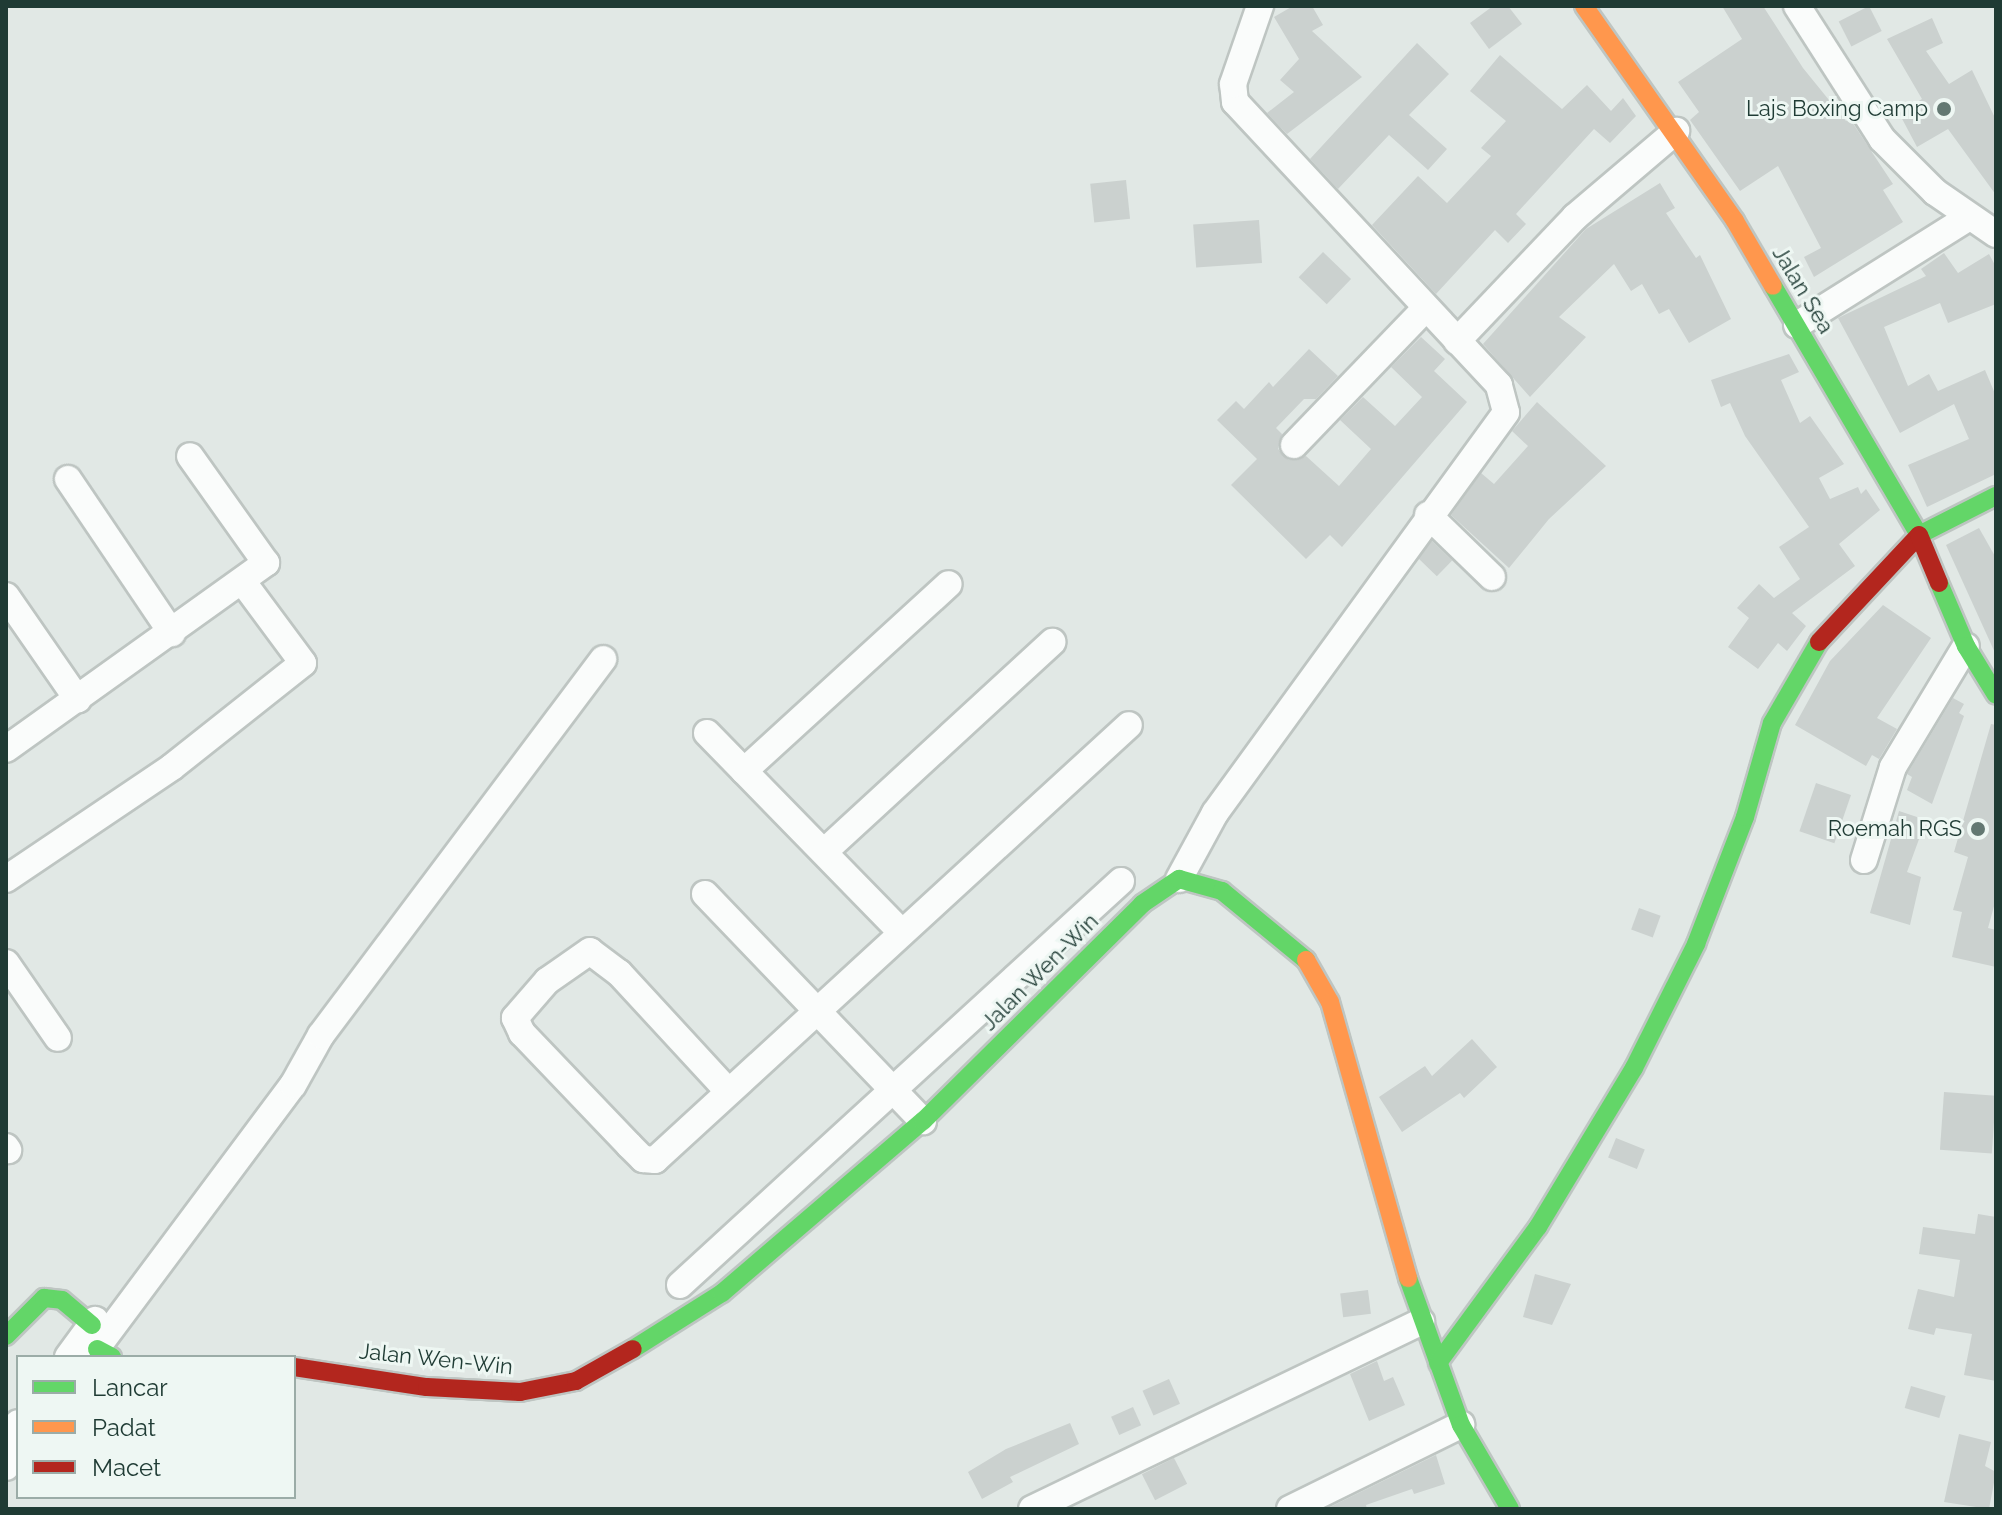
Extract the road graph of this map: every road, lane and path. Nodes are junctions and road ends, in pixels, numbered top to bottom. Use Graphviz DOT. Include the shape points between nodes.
graph roads {
  1 [pos="1260,6"];
  2 [pos="1584,6"];
  3 [pos="1797,6"];
  4 [pos="1676,131"];
  5 [pos="1969,217"];
  6 [pos="1996,234"];
  7 [pos="1425,309"];
  8 [pos="1797,325"];
  9 [pos="1457,341"];
  10 [pos="1294,445"];
  11 [pos="190,456"];
  12 [pos="68,479"];
  13 [pos="1996,496"];
  14 [pos="1428,515"];
  15 [pos="1919,535"];
  16 [pos="1492,577"];
  17 [pos="242,581"];
  18 [pos="949,584"];
  19 [pos="6,596"];
  20 [pos="172,633"];
  21 [pos="1052,642"];
  22 [pos="1966,646"];
  23 [pos="603,659"];
  24 [pos="1996,695"];
  25 [pos="78,700"];
  26 [pos="1129,725"];
  27 [pos="707,733"];
  28 [pos="6,749"];
  29 [pos="744,771"];
  30 [pos="825,851"];
  31 [pos="1864,860"];
  32 [pos="6,879"];
  33 [pos="1179,879"];
  34 [pos="1121,881"];
  35 [pos="705,894"];
  36 [pos="902,933"];
  37 [pos="6,963"];
  38 [pos="820,1009"];
  39 [pos="58,1038"];
  40 [pos="728,1091"];
  41 [pos="895,1091"];
  42 [pos="923,1121"];
  43 [pos="680,1285"];
  44 [pos="1421,1322"];
  45 [pos="6,1336"];
  46 [pos="98,1347"];
  47 [pos="74,1355"];
  48 [pos="1438,1363"];
  49 [pos="296,1367"];
  50 [pos="1461,1425"];
  51 [pos="1042,1507"];
  52 [pos="1290,1509"];
  53 [pos="1510,1509"];
  1 -- 7 [label="street" via="1233,84 1235,102"];
  2 -- 4 [label="street, Jalan Sea"];
  3 -- 5 [label="street" via="1882,139 1916,176"];
  4 -- 8 [label="street, Jalan Sea"];
  4 -- 9 [label="street" via="1575,217"];
  5 -- 6 [label="street"];
  5 -- 8 [label="street"];
  7 -- 9 [label="street"];
  7 -- 10 [label="street"];
  8 -- 15 [label="street, Jalan Sea"];
  9 -- 14 [label="street" via="1499,385 1506,412"];
  11 -- 17 [label="street" via="266,563"];
  12 -- 20 [label="street"];
  13 -- 15 [label="street"];
  14 -- 16 [label="street"];
  14 -- 33 [label="street" via="1215,813"];
  15 -- 22 [label="street, Jalan Sea"];
  15 -- 48 [label="street" via="1813,649 1772,723 1745,817 1696,944 1634,1068 1538,1227"];
  17 -- 20 [label="street"];
  17 -- 32 [label="street" via="303,663 172,767"];
  18 -- 29 [label="street"];
  19 -- 25 [label="street"];
  20 -- 25 [label="street"];
  21 -- 30 [label="street"];
  22 -- 24 [label="street, Jalan Sea"];
  22 -- 31 [label="street" via="1893,767"];
  23 -- 46 [label="street" via="321,1035 279,1076"];
  25 -- 28 [label="street"];
  26 -- 36 [label="street"];
  27 -- 29 [label="street"];
  29 -- 30 [label="street"];
  30 -- 36 [label="street"];
  33 -- 42 [label="street, Jalan Wen-Win" via="1142,904"];
  33 -- 44 [label="street" via="1222,891 1259,919 1304,956 1330,1002"];
  34 -- 41 [label="street"];
  35 -- 38 [label="street"];
  36 -- 38 [label="street"];
  37 -- 39 [label="street"];
  38 -- 40 [label="street"];
  38 -- 41 [label="street"];
  40 -- 40 [label="street" via="670,1149 655,1160 643,1159 522,1033 515,1018 547,981 590,951 619,973"];
  41 -- 42 [label="street"];
  41 -- 43 [label="street"];
  42 -- 49 [label="street, Jalan Wen-Win" via="722,1293 576,1381 486,1393"];
  44 -- 48 [label="street"];
  44 -- 51 [label="street"];
  45 -- 46 [label="street" via="44,1298 62,1300"];
  46 -- 47 [label="street"];
  48 -- 50 [label="street"];
  50 -- 52 [label="street"];
  50 -- 53 [label="street"];
}
